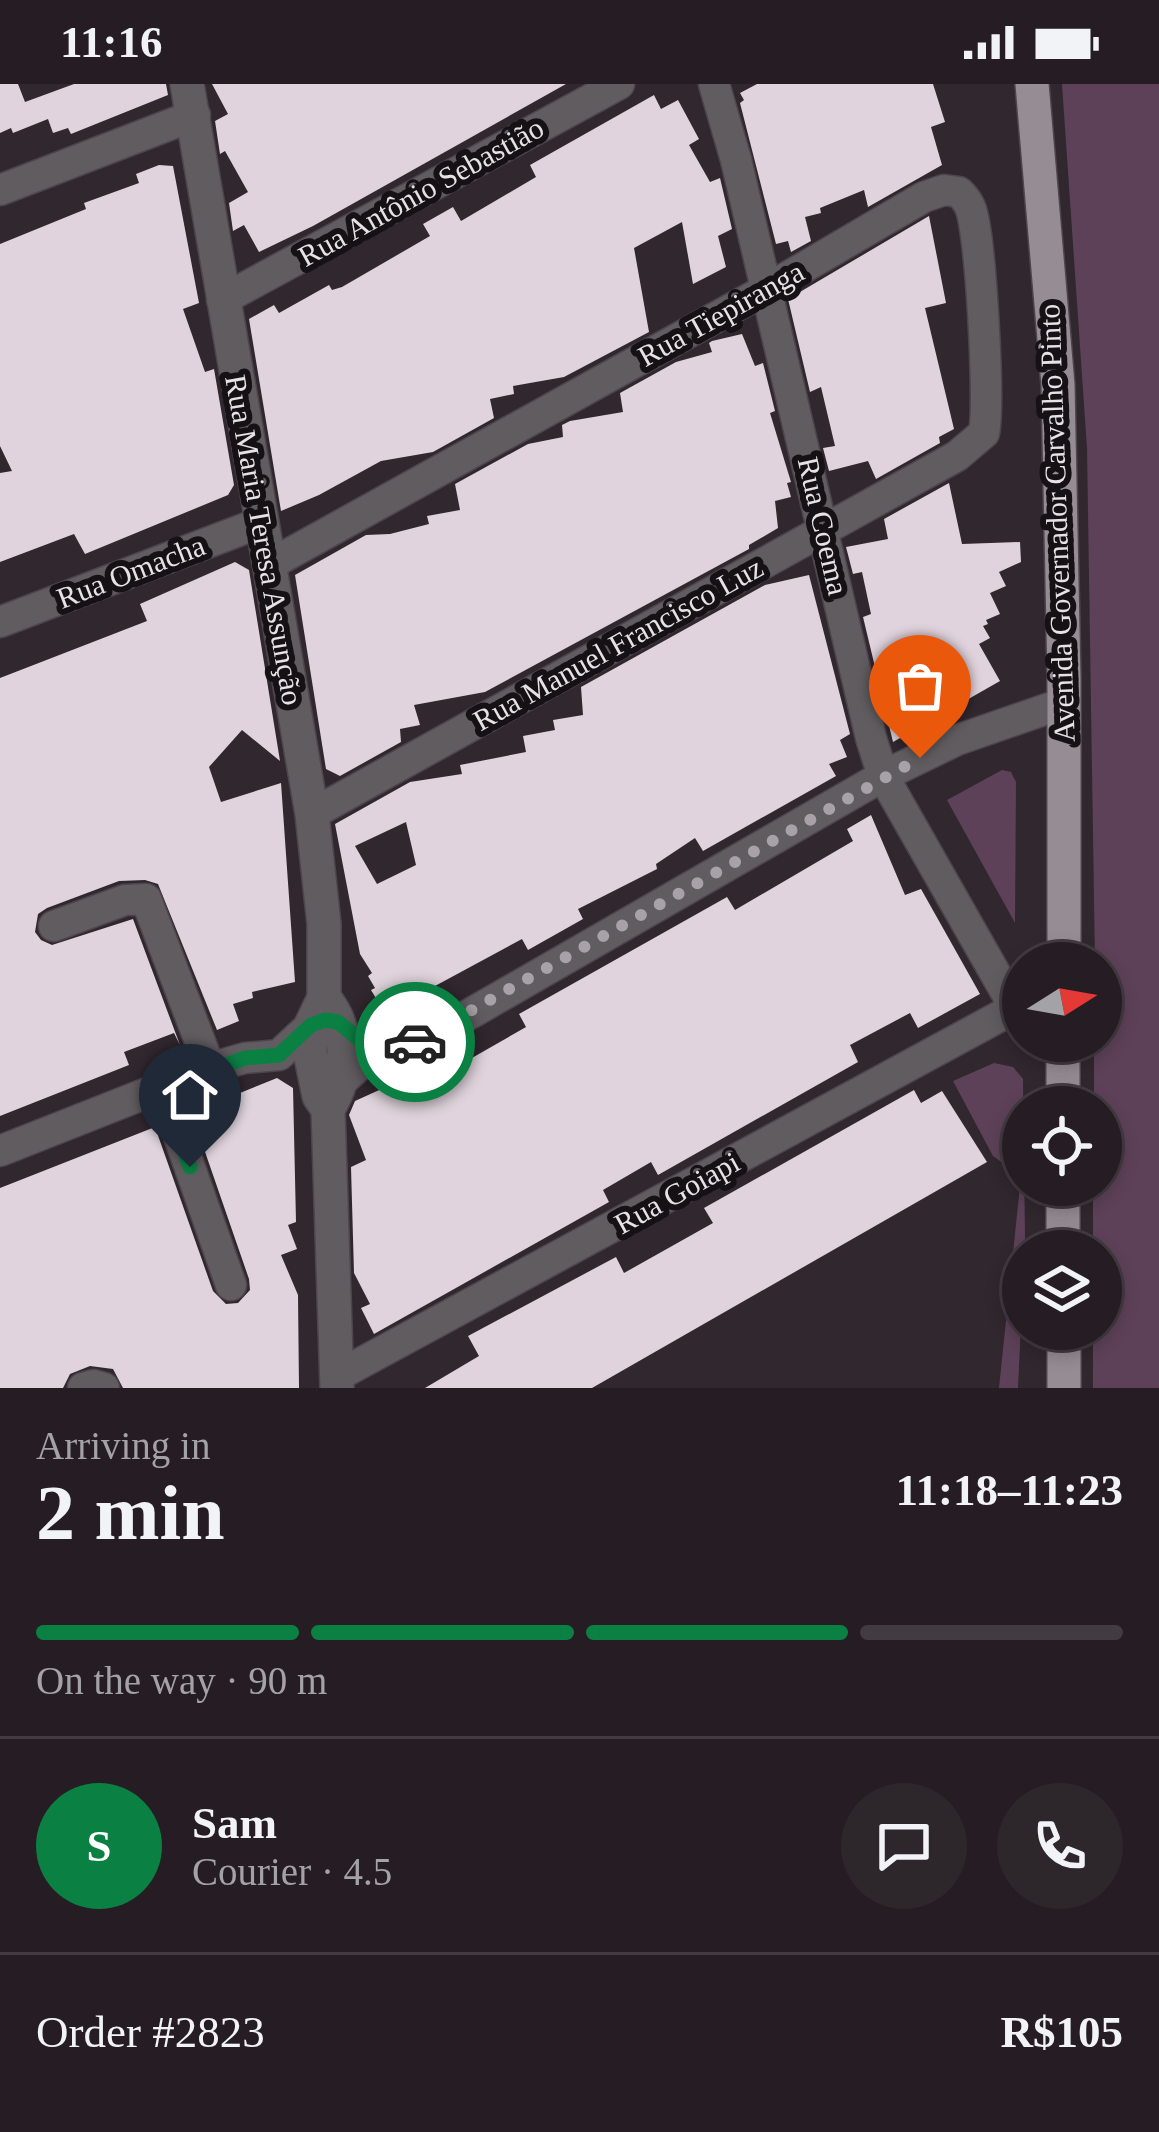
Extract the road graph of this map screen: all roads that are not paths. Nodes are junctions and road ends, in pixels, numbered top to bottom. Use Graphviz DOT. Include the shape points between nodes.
graph roads {
  1 [pos="620,84"];
  2 [pos="714,84"];
  3 [pos="1032,84"];
  4 [pos="191,99"];
  5 [pos="0,190"];
  6 [pos="767,289"];
  7 [pos="222,300"];
  8 [pos="984,434"];
  9 [pos="262,522"];
  10 [pos="824,530"];
  11 [pos="269,565"];
  12 [pos="0,622"];
  13 [pos="1064,703"];
  14 [pos="883,776"];
  15 [pos="311,814"];
  16 [pos="54,926"];
  17 [pos="1064,942"];
  18 [pos="1002,979"];
  19 [pos="324,1015"];
  20 [pos="1002,1017"];
  21 [pos="374,1052"];
  22 [pos="279,1055"];
  23 [pos="210,1068"];
  24 [pos="162,1088"];
  25 [pos="328,1090"];
  26 [pos="0,1151"];
  27 [pos="230,1286"];
  28 [pos="1064,1350"];
  29 [pos="337,1382"];
  30 [pos="83,1388"];
  31 [pos="104,1388"];
  32 [pos="1064,1388"];
  1 -- 7 [label="street, Rua Antônio Sebastião"];
  2 -- 6 [label="street, Rua Coema"];
  3 -- 13 [label="main road, Avenida Governador Carvalho Pinto" via="1058,385"];
  4 -- 5 [label="street"];
  4 -- 7 [label="street, Rua Maria Teresa Assunção"];
  6 -- 8 [label="street, Rua Tiepiranga" via="924,197 959,192 969,203 976,243"];
  6 -- 10 [label="street, Rua Coema"];
  6 -- 11 [label="street, Rua Tiepiranga"];
  7 -- 9 [label="street, Rua Maria Teresa Assunção"];
  8 -- 10 [label="street, Rua Manuel Francisco Luz"];
  9 -- 11 [label="street, Rua Maria Teresa Assunção"];
  9 -- 12 [label="street, Rua Omacha"];
  10 -- 14 [label="street, Rua Coema"];
  10 -- 15 [label="street, Rua Manuel Francisco Luz"];
  11 -- 15 [label="street, Rua Maria Teresa Assunção"];
  13 -- 14 [label="street"];
  13 -- 17 [label="main road, Avenida Governador Carvalho Pinto"];
  14 -- 18 [label="street, Rua Coema"];
  14 -- 21 [label="street" via="435,1034"];
  15 -- 19 [label="street, Rua Maria Teresa Assunção"];
  16 -- 23 [label="street" via="146,899"];
  19 -- 21 [label="street"];
  19 -- 22 [label="street"];
  19 -- 25 [label="street, Rua Maria Teresa Assunção" via="310,1052"];
  20 -- 29 [label="street, Rua Goiapi"];
  21 -- 25 [label="street"];
  22 -- 23 [label="street"];
  22 -- 25 [label="street"];
  23 -- 24 [label="street"];
  24 -- 26 [label="street"];
  24 -- 27 [label="street"];
  25 -- 29 [label="street, Rua Maria Teresa Assunção"];
  28 -- 32 [label="main road"];
  30 -- 31 [label="street"];
}
